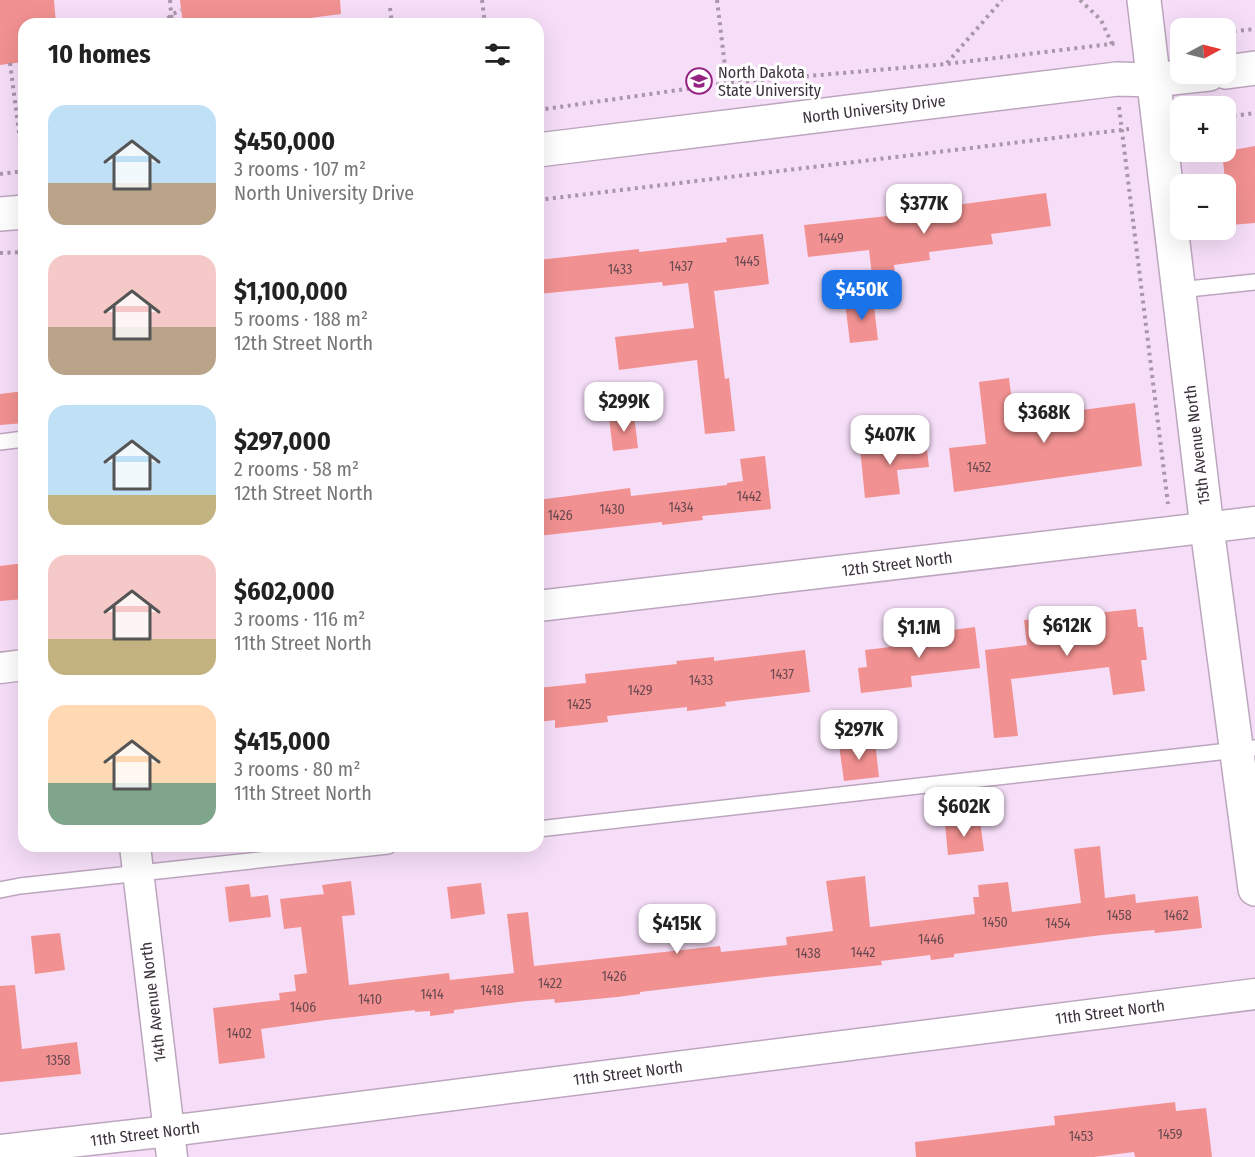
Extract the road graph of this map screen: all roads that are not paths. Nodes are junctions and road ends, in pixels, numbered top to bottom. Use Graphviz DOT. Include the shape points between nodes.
graph roads {
  1 [pos="1144,0"];
  2 [pos="1255,68"];
  3 [pos="1236,71"];
  4 [pos="1170,78"];
  5 [pos="1153,80"];
  6 [pos="544,149"];
  7 [pos="18,212"];
  8 [pos="0,214"];
  9 [pos="1255,282"];
  10 [pos="1179,290"];
  11 [pos="18,440"];
  12 [pos="0,442"];
  13 [pos="1255,522"];
  14 [pos="1207,528"];
  15 [pos="544,605"];
  16 [pos="18,666"];
  17 [pos="0,668"];
  18 [pos="1246,749"];
  19 [pos="544,828"];
  20 [pos="280,852"];
  21 [pos="136,860"];
  22 [pos="1255,889"];
  23 [pos="0,890"];
  24 [pos="1255,994"];
  25 [pos="170,1144"];
  26 [pos="0,1150"];
  1 -- 5 [label="street, 15th Avenue North"];
  2 -- 3 [label="street"];
  4 -- 5 [label="street, North University Drive"];
  5 -- 6 [label="street, North University Drive" via="1117,79"];
  5 -- 10 [label="street, 15th Avenue North"];
  7 -- 8 [label="street"];
  9 -- 10 [label="lane"];
  10 -- 14 [label="street, 15th Avenue North"];
  11 -- 12 [label="lane"];
  13 -- 14 [label="street, 12th Street North"];
  14 -- 15 [label="street, 12th Street North"];
  14 -- 18 [label="street, 15th Avenue North"];
  16 -- 17 [label="street"];
  18 -- 19 [label="lane"];
  18 -- 22 [label="street, 15th Avenue North"];
  20 -- 21 [label="lane"];
  21 -- 23 [label="lane"];
  21 -- 25 [label="street, 14th Avenue North"];
  24 -- 25 [label="street, 11th Street North"];
  25 -- 26 [label="street, 11th Street North"];
}
